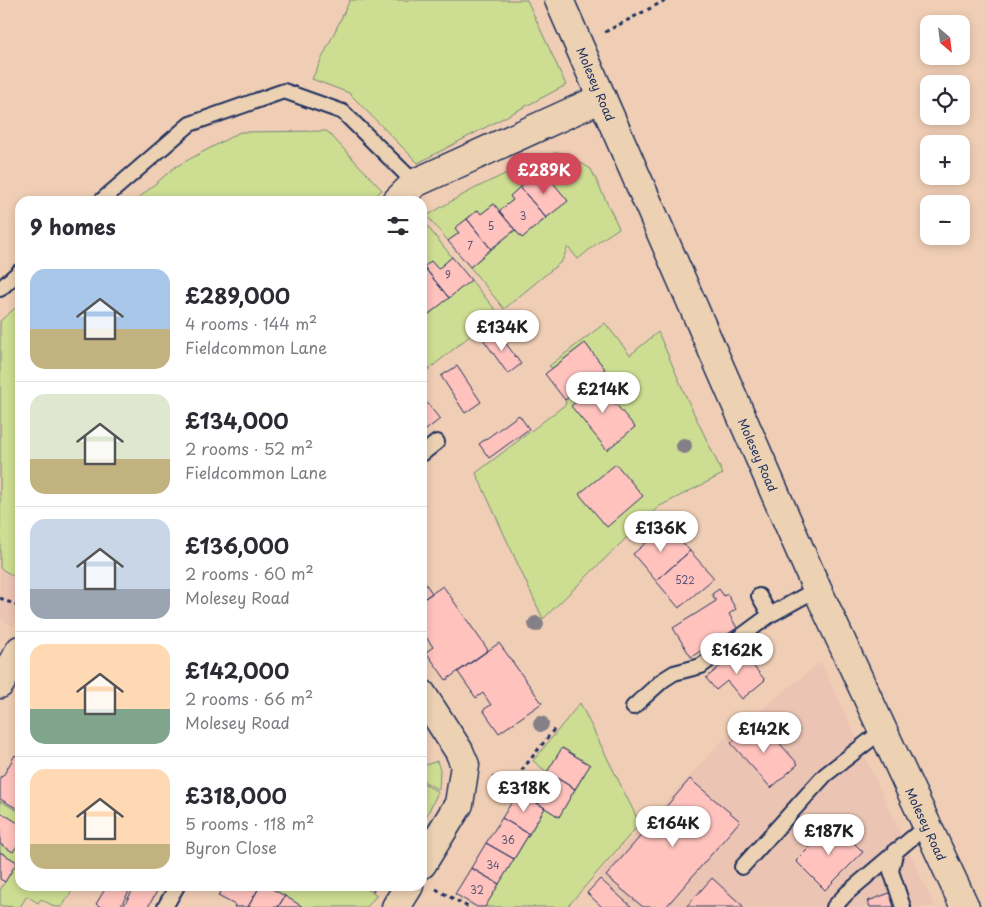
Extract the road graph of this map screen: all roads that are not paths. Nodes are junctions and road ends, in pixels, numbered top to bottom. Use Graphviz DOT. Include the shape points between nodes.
graph roads {
  1 [pos="559,0"];
  2 [pos="602,98"];
  3 [pos="406,192"];
  4 [pos="107,196"];
  5 [pos="15,276"];
  6 [pos="0,289"];
  7 [pos="437,442"];
  8 [pos="427,450"];
  9 [pos="817,589"];
  10 [pos="759,596"];
  11 [pos="770,615"];
  12 [pos="15,658"];
  13 [pos="0,684"];
  14 [pos="427,702"];
  15 [pos="633,707"];
  16 [pos="883,730"];
  17 [pos="926,826"];
  18 [pos="896,850"];
  19 [pos="427,866"];
  20 [pos="742,867"];
  21 [pos="174,891"];
  22 [pos="410,891"];
  23 [pos="165,907"];
  24 [pos="396,907"];
  25 [pos="834,907"];
  26 [pos="904,907"];
  27 [pos="964,907"];
  1 -- 2 [label="street, Molesey Road"];
  2 -- 3 [label="street"];
  2 -- 9 [label="street, Molesey Road"];
  3 -- 4 [label="lane" via="343,112 284,91 190,124"];
  5 -- 6 [label="lane"];
  7 -- 8 [label="lane"];
  9 -- 11 [label="lane"];
  9 -- 16 [label="street, Molesey Road"];
  10 -- 11 [label="lane"];
  11 -- 15 [label="lane" via="701,666 674,673 663,680"];
  12 -- 13 [label="street"];
  14 -- 19 [label="street" via="466,765 459,804"];
  16 -- 17 [label="street, Molesey Road"];
  16 -- 20 [label="lane" via="825,775"];
  17 -- 18 [label="lane"];
  17 -- 27 [label="street, Molesey Road"];
  18 -- 25 [label="lane"];
  18 -- 26 [label="lane" via="891,872"];
  21 -- 23 [label="lane"];
  22 -- 24 [label="street"];
}
